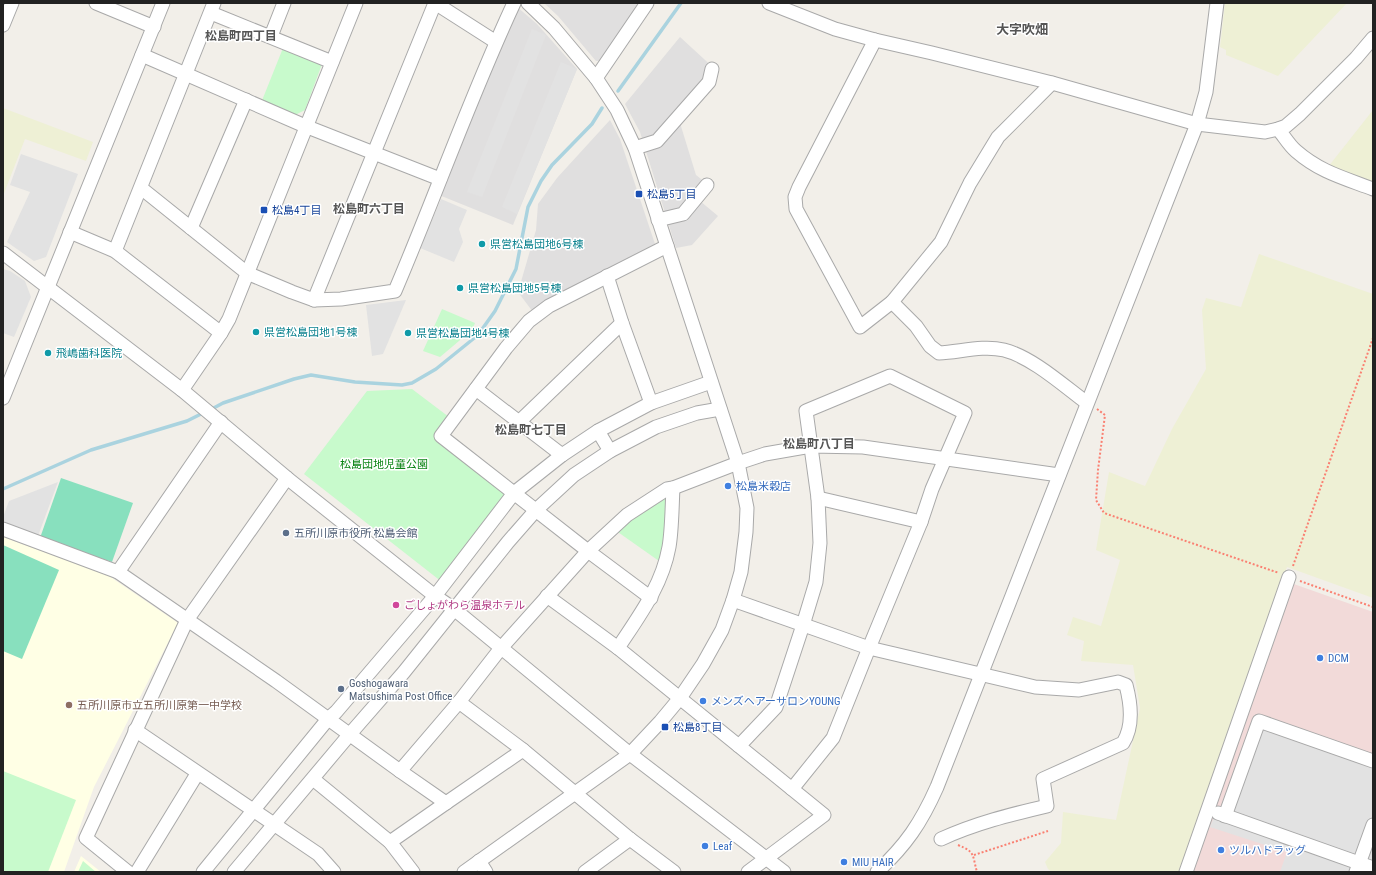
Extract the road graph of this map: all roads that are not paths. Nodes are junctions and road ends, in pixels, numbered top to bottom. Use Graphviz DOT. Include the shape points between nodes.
graph roads {
  1 [pos="12,3"];
  2 [pos="96,3"];
  3 [pos="163,3"];
  4 [pos="284,3"];
  5 [pos="356,3"];
  6 [pos="435,3"];
  7 [pos="514,3"];
  8 [pos="528,3"];
  9 [pos="647,3"];
  10 [pos="769,3"];
  11 [pos="1217,3"];
  12 [pos="213,8"];
  13 [pos="3,25"];
  14 [pos="154,27"];
  15 [pos="271,36"];
  16 [pos="1373,38"];
  17 [pos="875,40"];
  18 [pos="496,42"];
  19 [pos="142,55"];
  20 [pos="332,62"];
  21 [pos="712,69"];
  22 [pos="186,74"];
  23 [pos="596,78"];
  24 [pos="1052,83"];
  25 [pos="246,100"];
  26 [pos="1197,124"];
  27 [pos="306,126"];
  28 [pos="1278,130"];
  29 [pos="635,148"];
  30 [pos="373,154"];
  31 [pos="440,180"];
  32 [pos="707,185"];
  33 [pos="141,188"];
  34 [pos="1373,189"];
  35 [pos="658,220"];
  36 [pos="191,228"];
  37 [pos="70,232"];
  38 [pos="667,246"];
  39 [pos="115,251"];
  40 [pos="3,253"];
  41 [pos="248,273"];
  42 [pos="607,276"];
  43 [pos="48,287"];
  44 [pos="314,300"];
  45 [pos="892,302"];
  46 [pos="622,323"];
  47 [pos="221,333"];
  48 [pos="7,375"];
  49 [pos="711,382"];
  50 [pos="476,389"];
  51 [pos="182,390"];
  52 [pos="3,398"];
  53 [pos="651,403"];
  54 [pos="1087,403"];
  55 [pos="720,409"];
  56 [pos="218,420"];
  57 [pos="519,422"];
  58 [pos="598,431"];
  59 [pos="811,446"];
  60 [pos="610,451"];
  61 [pos="562,455"];
  62 [pos="944,459"];
  63 [pos="738,462"];
  64 [pos="1059,475"];
  65 [pos="288,478"];
  66 [pos="673,488"];
  67 [pos="514,493"];
  68 [pos="818,498"];
  69 [pos="536,510"];
  70 [pos="921,522"];
  71 [pos="3,529"];
  72 [pos="588,551"];
  73 [pos="118,572"];
  74 [pos="1289,577"];
  75 [pos="435,596"];
  76 [pos="547,596"];
  77 [pos="651,598"];
  78 [pos="733,600"];
  79 [pos="454,609"];
  80 [pos="187,620"];
  81 [pos="803,625"];
  82 [pos="501,648"];
  83 [pos="618,648"];
  84 [pos="869,648"];
  85 [pos="981,675"];
  86 [pos="680,698"];
  87 [pos="459,702"];
  88 [pos="328,719"];
  89 [pos="135,730"];
  90 [pos="350,734"];
  91 [pos="739,746"];
  92 [pos="523,750"];
  93 [pos="630,754"];
  94 [pos="1373,762"];
  95 [pos="400,771"];
  96 [pos="197,774"];
  97 [pos="313,779"];
  98 [pos="792,789"];
  99 [pos="575,793"];
  100 [pos="446,803"];
  101 [pos="1208,810"];
  102 [pos="253,812"];
  103 [pos="1225,816"];
  104 [pos="1373,825"];
  105 [pos="274,826"];
  106 [pos="630,839"];
  107 [pos="940,839"];
  108 [pos="390,842"];
  109 [pos="766,859"];
  110 [pos="482,867"];
  111 [pos="1358,868"];
  112 [pos="1373,868"];
  113 [pos="128,872"];
  114 [pos="137,872"];
  115 [pos="203,872"];
  116 [pos="234,872"];
  117 [pos="334,872"];
  118 [pos="413,872"];
  119 [pos="464,872"];
  120 [pos="585,872"];
  121 [pos="674,872"];
  122 [pos="748,872"];
  123 [pos="784,872"];
  124 [pos="877,872"];
  125 [pos="1186,872"];
  1 -- 13 [label="street"];
  2 -- 14 [label="street"];
  3 -- 14 [label="street"];
  4 -- 15 [label="street"];
  5 -- 20 [label="street"];
  6 -- 18 [label="street"];
  6 -- 30 [label="street"];
  7 -- 18 [label="street"];
  8 -- 23 [label="street" via="554,28"];
  9 -- 23 [label="street"];
  10 -- 17 [label="street" via="835,29"];
  11 -- 26 [label="street" via="1206,92"];
  12 -- 15 [label="street"];
  12 -- 22 [label="street"];
  14 -- 19 [label="street"];
  15 -- 20 [label="street"];
  16 -- 28 [label="street" via="1300,114"];
  17 -- 24 [label="street"];
  17 -- 45 [label="street" via="795,197 796,209 860,327"];
  18 -- 31 [label="street"];
  19 -- 22 [label="street"];
  19 -- 37 [label="street"];
  20 -- 27 [label="street"];
  21 -- 29 [label="street" via="708,82 657,141"];
  22 -- 25 [label="street"];
  22 -- 33 [label="street"];
  23 -- 29 [label="street" via="617,110"];
  24 -- 26 [label="street"];
  24 -- 45 [label="street" via="998,137 970,183 941,242"];
  25 -- 27 [label="street"];
  25 -- 36 [label="street"];
  26 -- 28 [label="street" via="1255,132"];
  26 -- 54 [label="street"];
  27 -- 30 [label="street"];
  27 -- 41 [label="street"];
  28 -- 34 [label="street" via="1295,150 1316,167"];
  29 -- 35 [label="street"];
  30 -- 31 [label="street"];
  30 -- 44 [label="street"];
  31 -- 44 [label="street" via="394,291"];
  32 -- 35 [label="street" via="683,214"];
  33 -- 36 [label="street"];
  33 -- 39 [label="street"];
  35 -- 38 [label="street"];
  36 -- 41 [label="street"];
  37 -- 39 [label="street"];
  37 -- 43 [label="street"];
  38 -- 42 [label="street"];
  38 -- 49 [label="street"];
  39 -- 47 [label="street"];
  40 -- 43 [label="street"];
  41 -- 44 [label="street"];
  41 -- 47 [label="street"];
  42 -- 46 [label="street"];
  42 -- 50 [label="street" via="549,306 529,321"];
  43 -- 48 [label="street"];
  43 -- 51 [label="street"];
  45 -- 54 [label="street" via="916,326 930,346 939,352 984,348 1003,350 1040,369"];
  46 -- 53 [label="street"];
  46 -- 57 [label="street"];
  47 -- 51 [label="street"];
  48 -- 52 [label="street"];
  49 -- 53 [label="street"];
  49 -- 55 [label="street"];
  50 -- 57 [label="street"];
  50 -- 67 [label="street" via="442,436"];
  51 -- 56 [label="street"];
  53 -- 58 [label="street"];
  54 -- 64 [label="street"];
  55 -- 60 [label="street" via="697,413 656,427"];
  55 -- 63 [label="street"];
  56 -- 65 [label="street"];
  56 -- 73 [label="street"];
  57 -- 61 [label="street"];
  58 -- 60 [label="street"];
  58 -- 61 [label="street"];
  59 -- 62 [label="street" via="863,447"];
  59 -- 62 [label="street" via="806,411 890,376 965,413"];
  59 -- 63 [label="street" via="765,454"];
  59 -- 68 [label="street"];
  60 -- 69 [label="street" via="574,474"];
  61 -- 67 [label="street"];
  62 -- 64 [label="street"];
  62 -- 70 [label="street"];
  63 -- 66 [label="street"];
  63 -- 78 [label="street" via="747,508 741,572"];
  64 -- 85 [label="street"];
  65 -- 75 [label="street"];
  65 -- 80 [label="street"];
  66 -- 72 [label="street" via="667,488 627,515"];
  66 -- 77 [label="street" via="669,546"];
  67 -- 69 [label="street"];
  67 -- 75 [label="street"];
  68 -- 70 [label="street"];
  68 -- 81 [label="street" via="820,544 816,582"];
  69 -- 72 [label="street"];
  69 -- 79 [label="street"];
  70 -- 84 [label="street"];
  71 -- 73 [label="street"];
  72 -- 76 [label="street"];
  72 -- 77 [label="street"];
  73 -- 80 [label="street"];
  74 -- 101 [label="street"];
  75 -- 79 [label="street"];
  75 -- 88 [label="street"];
  76 -- 82 [label="street"];
  76 -- 83 [label="street"];
  77 -- 83 [label="street"];
  78 -- 81 [label="street"];
  78 -- 86 [label="street" via="722,630"];
  79 -- 82 [label="street"];
  79 -- 90 [label="street"];
  80 -- 88 [label="street"];
  80 -- 89 [label="street"];
  81 -- 84 [label="street"];
  81 -- 91 [label="street" via="776,707"];
  82 -- 87 [label="street"];
  82 -- 93 [label="street"];
  83 -- 86 [label="street"];
  84 -- 85 [label="street"];
  84 -- 98 [label="street" via="833,738"];
  85 -- 107 [label="street" via="1035,687 1079,690 1118,682 1126,685 1131,711 1127,737 1123,743 1043,779 1047,806 994,819"];
  85 -- 124 [label="street" via="926,812 915,831"];
  86 -- 91 [label="street"];
  86 -- 93 [label="street"];
  87 -- 92 [label="street"];
  87 -- 95 [label="street"];
  88 -- 90 [label="street"];
  88 -- 102 [label="street"];
  89 -- 96 [label="street"];
  89 -- 113 [label="street" via="86,838"];
  90 -- 95 [label="street"];
  90 -- 97 [label="street"];
  91 -- 98 [label="street"];
  92 -- 99 [label="street"];
  92 -- 100 [label="street"];
  93 -- 99 [label="street"];
  93 -- 109 [label="street"];
  94 -- 103 [label="street" via="1259,722"];
  95 -- 100 [label="street"];
  96 -- 102 [label="street"];
  96 -- 114 [label="street"];
  97 -- 105 [label="street"];
  97 -- 108 [label="street"];
  98 -- 109 [label="street" via="824,815"];
  99 -- 106 [label="street"];
  99 -- 110 [label="street"];
  100 -- 108 [label="street"];
  101 -- 103 [label="street"];
  101 -- 125 [label="street"];
  102 -- 105 [label="street"];
  102 -- 115 [label="street"];
  103 -- 111 [label="street"];
  104 -- 111 [label="street"];
  105 -- 116 [label="street"];
  105 -- 117 [label="street" via="318,854"];
  106 -- 120 [label="street"];
  106 -- 121 [label="street"];
  108 -- 118 [label="street"];
  109 -- 122 [label="street"];
  109 -- 123 [label="street"];
  110 -- 119 [label="street"];
  111 -- 112 [label="street"];
}
